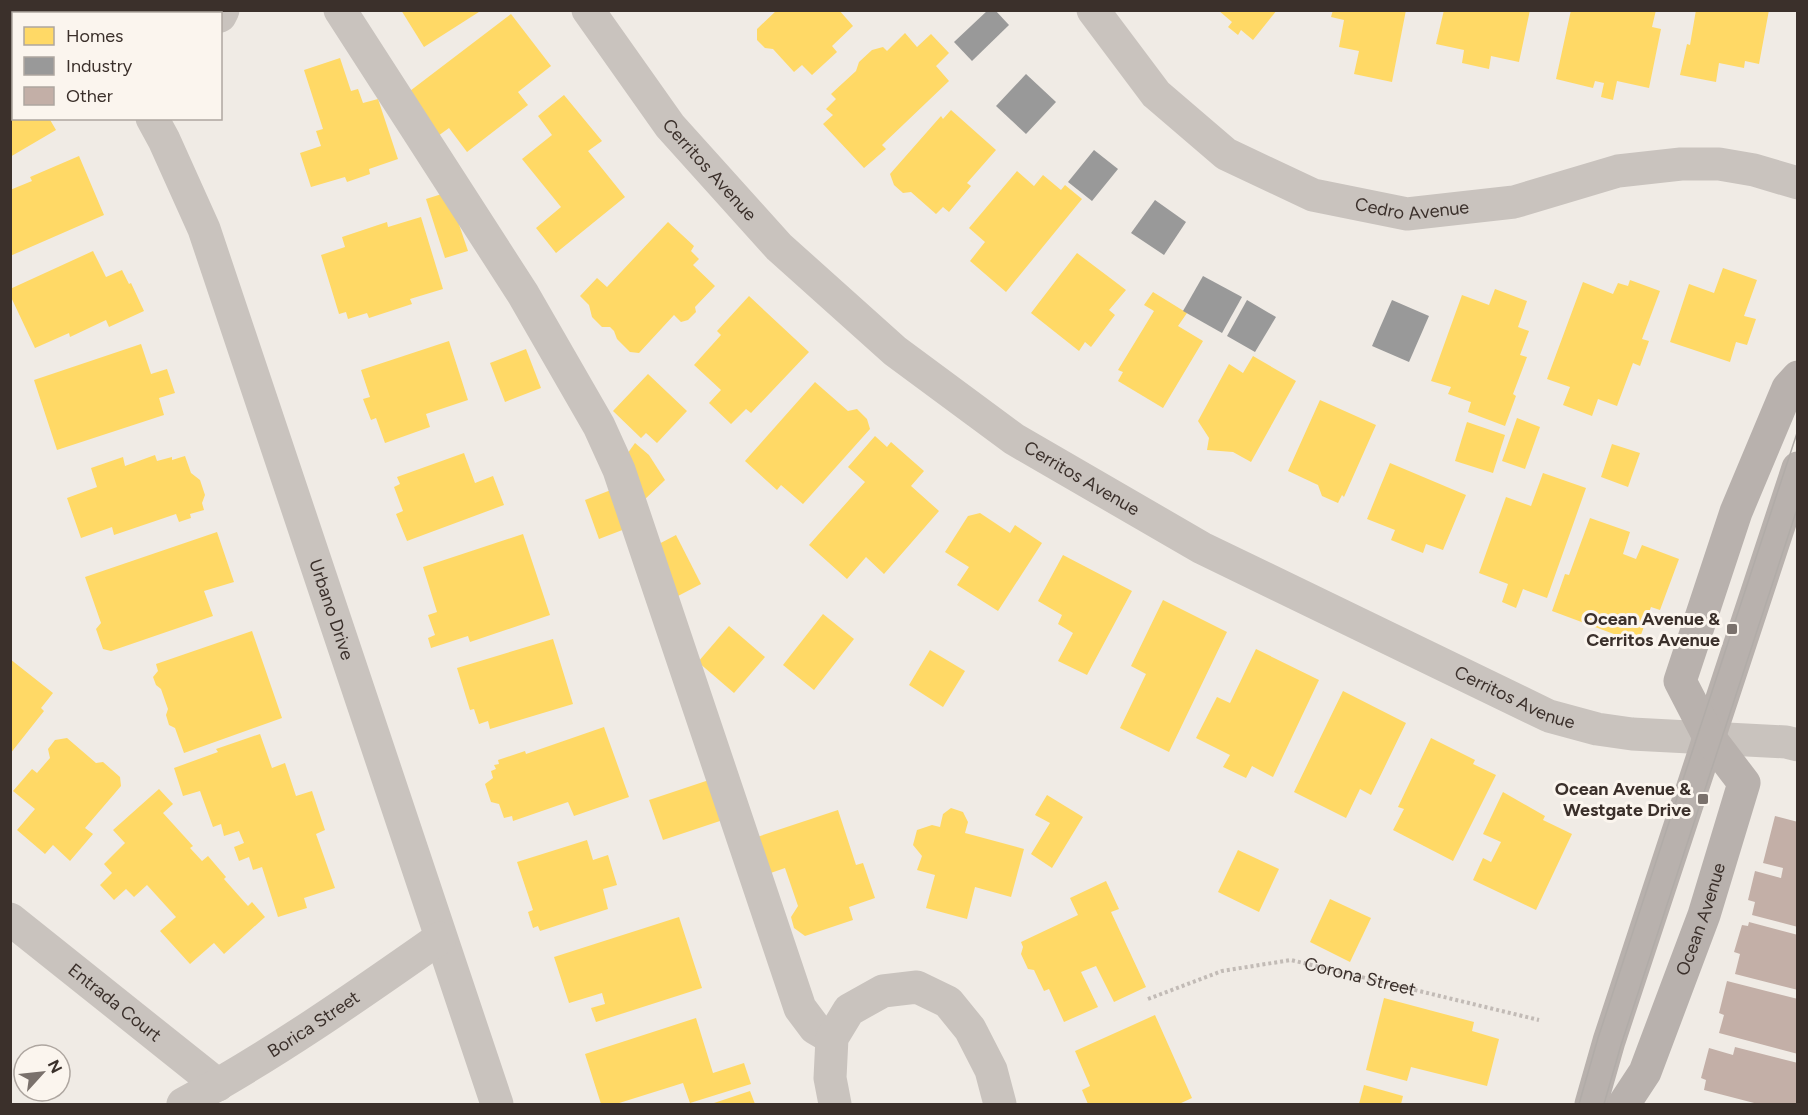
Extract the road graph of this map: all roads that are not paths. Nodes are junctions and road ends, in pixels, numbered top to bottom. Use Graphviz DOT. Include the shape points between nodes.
graph roads {
  1 [pos="340,10"];
  2 [pos="588,10"];
  3 [pos="1093,10"];
  4 [pos="163,126"];
  5 [pos="1797,183"];
  6 [pos="1797,376"];
  7 [pos="1797,468"];
  8 [pos="1709,737"];
  9 [pos="1797,745"];
  10 [pos="10,919"];
  11 [pos="440,938"];
  12 [pos="832,1038"];
  13 [pos="218,1085"];
  14 [pos="183,1104"];
  15 [pos="497,1104"];
  16 [pos="836,1104"];
  17 [pos="1000,1104"];
  18 [pos="1591,1104"];
  19 [pos="1624,1104"];
  1 -- 12 [label="street" via="523,294 599,426 619,470 800,1008 815,1028"];
  2 -- 8 [label="street, Cerritos Avenue" via="670,126 779,247 895,351 1014,439 1202,548 1549,716 1632,734"];
  3 -- 5 [label="street, Cedro Avenue" via="1156,94 1226,154 1312,195 1407,214 1514,202 1618,171 1681,164 1719,164"];
  4 -- 11 [label="street, Urbano Drive" via="204,229"];
  6 -- 8 [label="main road, Ocean Avenue" via="1788,388 1736,512 1680,681"];
  7 -- 8 [label="main road"];
  8 -- 9 [label="street, Cerritos Avenue"];
  8 -- 18 [label="main road"];
  8 -- 19 [label="main road, Ocean Avenue" via="1744,783 1704,915 1646,1072"];
  10 -- 13 [label="street, Entrada Court"];
  11 -- 13 [label="street, Borica Street"];
  11 -- 15 [label="street, Urbano Drive"];
  12 -- 16 [label="street" via="830,1078"];
  12 -- 17 [label="street" via="849,1010 883,990 916,987 948,1002 970,1029 991,1070"];
  13 -- 14 [label="street, Borica Street"];
}
